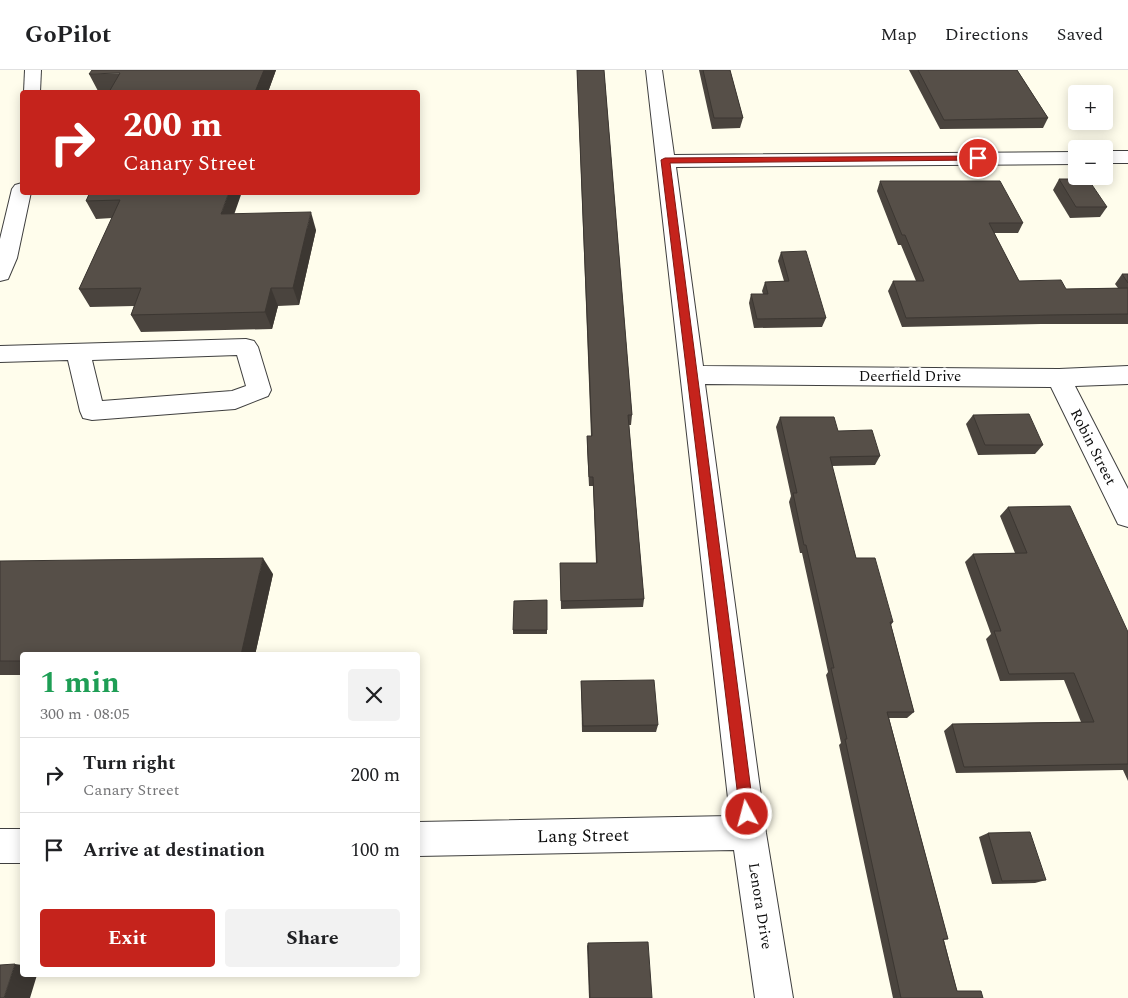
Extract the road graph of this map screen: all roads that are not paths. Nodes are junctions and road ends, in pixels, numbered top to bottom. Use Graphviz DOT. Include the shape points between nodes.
graph roads {
  1 [pos="32,70"];
  2 [pos="654,70"];
  3 [pos="32,90"];
  4 [pos="1113,157"];
  5 [pos="1128,157"];
  6 [pos="1068,158"];
  7 [pos="665,160"];
  8 [pos="20,194"];
  9 [pos="6,230"];
  10 [pos="0,274"];
  11 [pos="78,352"];
  12 [pos="0,354"];
  13 [pos="692,375"];
  14 [pos="1128,375"];
  15 [pos="1059,378"];
  16 [pos="1128,516"];
  17 [pos="749,833"];
  18 [pos="420,839"];
  19 [pos="0,846"];
  20 [pos="20,846"];
  21 [pos="774,998"];
  1 -- 3 [label="street"];
  2 -- 7 [label="street, Lenora Drive"];
  4 -- 5 [label="street"];
  6 -- 7 [label="street"];
  7 -- 13 [label="street, Lenora Drive"];
  8 -- 9 [label="street"];
  9 -- 10 [label="street"];
  11 -- 11 [label="street" via="246,347 259,390 236,400 92,411"];
  11 -- 12 [label="street"];
  13 -- 15 [label="street, Deerfield Drive"];
  13 -- 17 [label="street, Lenora Drive"];
  14 -- 15 [label="street, Deerfield Drive"];
  15 -- 16 [label="street, Robin Street"];
  17 -- 18 [label="street, Lang Street"];
  17 -- 21 [label="street, Lenora Drive"];
  19 -- 20 [label="street"];
}
